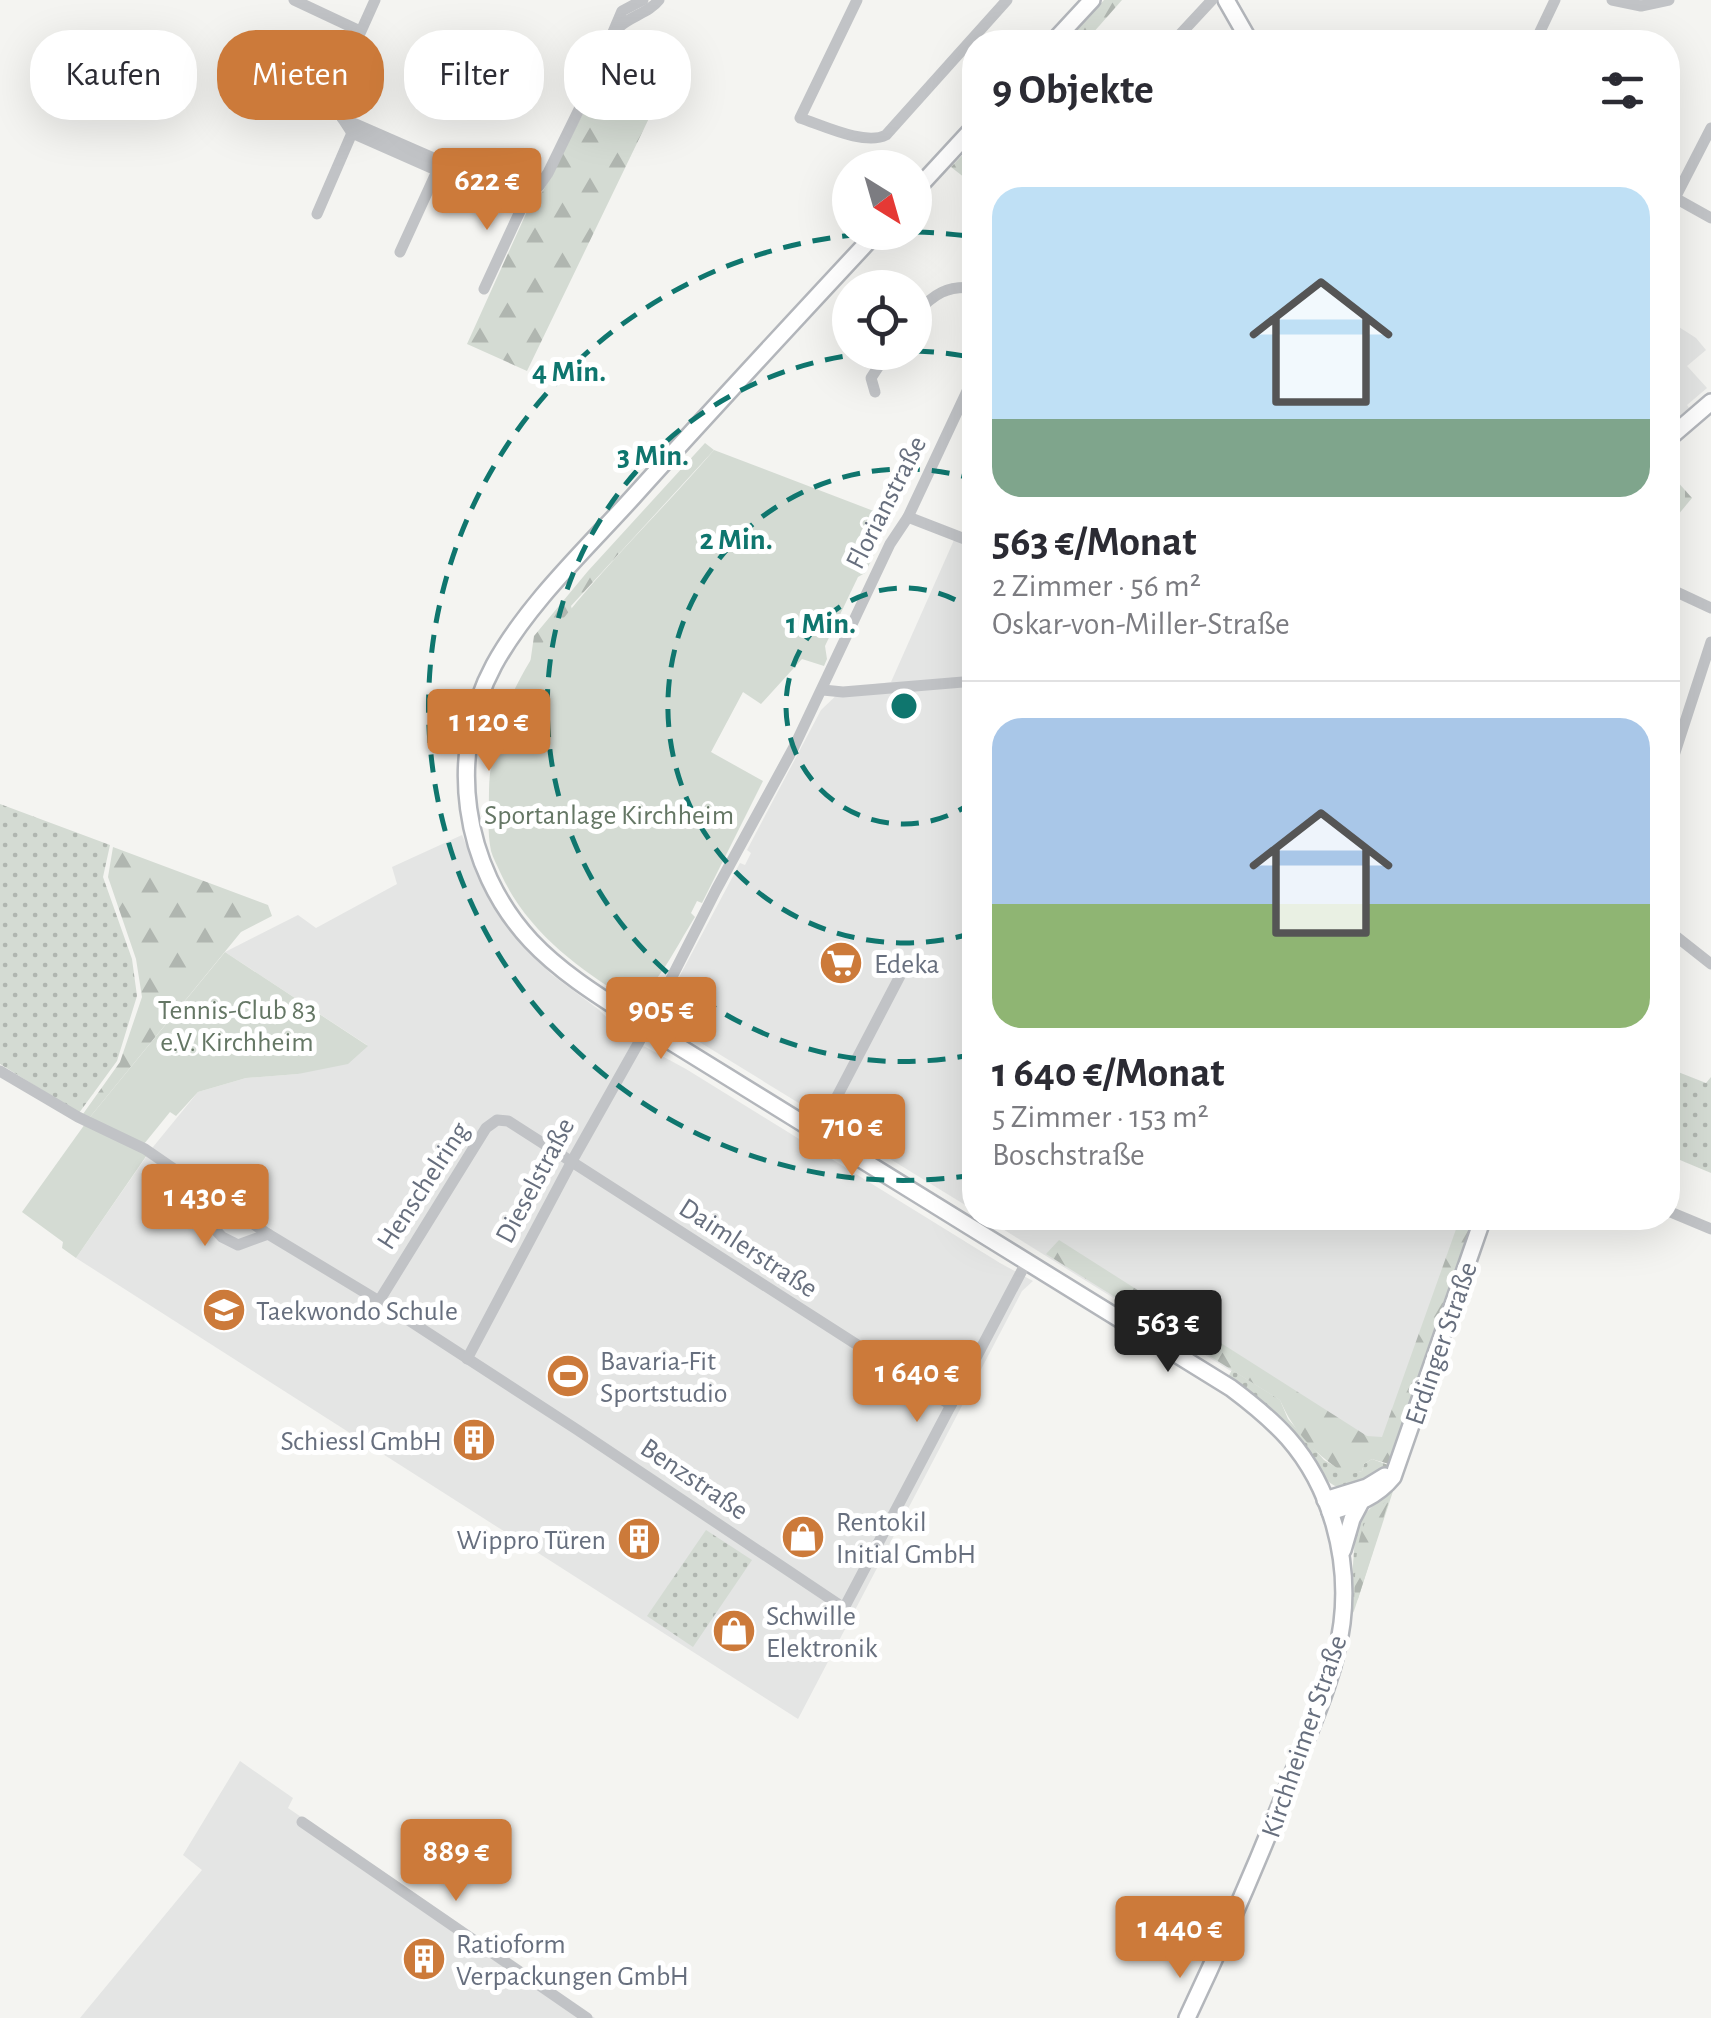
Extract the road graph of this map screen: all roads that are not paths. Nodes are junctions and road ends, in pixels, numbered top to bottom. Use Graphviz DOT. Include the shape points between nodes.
graph roads {
  1 [pos="294,0"];
  2 [pos="375,0"];
  3 [pos="644,0"];
  4 [pos="659,0"];
  5 [pos="857,0"];
  6 [pos="1007,0"];
  7 [pos="1092,0"];
  8 [pos="1212,0"];
  9 [pos="1226,0"];
  10 [pos="1555,0"];
  11 [pos="1612,0"];
  12 [pos="1668,0"];
  13 [pos="356,30"];
  14 [pos="361,30"];
  15 [pos="615,30"];
  16 [pos="617,30"];
  17 [pos="980,30"];
  18 [pos="1063,30"];
  19 [pos="1184,30"];
  20 [pos="1243,30"];
  21 [pos="1540,30"];
  22 [pos="962,50"];
  23 [pos="343,120"];
  24 [pos="347,120"];
  25 [pos="573,120"];
  26 [pos="1711,128"];
  27 [pos="352,134"];
  28 [pos="962,140"];
  29 [pos="437,170"];
  30 [pos="932,173"];
  31 [pos="1680,181"];
  32 [pos="528,194"];
  33 [pos="513,196"];
  34 [pos="1680,201"];
  35 [pos="317,214"];
  36 [pos="1711,218"];
  37 [pos="860,250"];
  38 [pos="400,252"];
  39 [pos="962,287"];
  40 [pos="484,290"];
  41 [pos="932,298"];
  42 [pos="876,370"];
  43 [pos="875,392"];
  44 [pos="962,402"];
  45 [pos="1711,402"];
  46 [pos="1680,428"];
  47 [pos="908,517"];
  48 [pos="962,538"];
  49 [pos="1680,594"];
  50 [pos="1711,608"];
  51 [pos="1711,642"];
  52 [pos="962,682"];
  53 [pos="823,690"];
  54 [pos="1680,727"];
  55 [pos="1680,940"];
  56 [pos="1711,964"];
  57 [pos="901,974"];
  58 [pos="647,1026"];
  59 [pos="0,1070"];
  60 [pos="819,1131"];
  61 [pos="572,1161"];
  62 [pos="229,1208"];
  63 [pos="1680,1216"];
  64 [pos="962,1220"];
  65 [pos="1711,1229"];
  66 [pos="977,1230"];
  67 [pos="1476,1230"];
  68 [pos="268,1234"];
  69 [pos="1027,1261"];
  70 [pos="379,1301"];
  71 [pos="467,1359"];
  72 [pos="951,1405"];
  73 [pos="1396,1467"];
  74 [pos="1360,1502"];
  75 [pos="1327,1506"];
  76 [pos="1342,1556"];
  77 [pos="302,1822"];
  78 [pos="588,2018"];
  79 [pos="1188,2018"];
  1 -- 13 [label="street"];
  2 -- 14 [label="street"];
  3 -- 15 [label="street" via="622,11"];
  4 -- 16 [label="street"];
  5 -- 22 [label="street" via="800,118 877,139"];
  6 -- 17 [label="street"];
  7 -- 18 [label="main road"];
  8 -- 19 [label="street"];
  9 -- 20 [label="main road"];
  10 -- 21 [label="street"];
  11 -- 12 [label="street" via="1641,6"];
  23 -- 27 [label="street"];
  24 -- 33 [label="street"];
  25 -- 32 [label="street" via="548,173"];
  26 -- 31 [label="street"];
  27 -- 29 [label="street"];
  27 -- 35 [label="street"];
  28 -- 30 [label="main road"];
  29 -- 33 [label="street" via="496,197"];
  29 -- 38 [label="street"];
  32 -- 33 [label="street"];
  32 -- 40 [label="street"];
  34 -- 36 [label="street"];
  37 -- 58 [label="main road, Kirchheimer Straße" via="524,620 474,714 468,808 491,884 544,954"];
  39 -- 41 [label="street"];
  42 -- 43 [label="street"];
  44 -- 47 [label="street, Florianstraße"];
  45 -- 46 [label="main road"];
  47 -- 48 [label="street"];
  47 -- 53 [label="street, Florianstraße"];
  49 -- 50 [label="street"];
  51 -- 54 [label="street"];
  52 -- 53 [label="street"];
  53 -- 58 [label="street, Florianstraße"];
  55 -- 56 [label="street"];
  57 -- 60 [label="street"];
  58 -- 60 [label="main road, Kirchheimer Straße"];
  58 -- 61 [label="street, Dieselstraße"];
  59 -- 62 [label="street" via="144,1149"];
  60 -- 64 [label="main road, Kirchheimer Straße"];
  61 -- 70 [label="street, Henschelring" via="497,1120"];
  61 -- 71 [label="street, Dieselstraße"];
  61 -- 72 [label="street, Daimlerstraße"];
  62 -- 68 [label="street"];
  62 -- 68 [label="street" via="213,1227 222,1237 238,1244"];
  63 -- 65 [label="street"];
  66 -- 69 [label="main road, Kirchheimer Straße"];
  67 -- 73 [label="main road, Erdinger Straße"];
  68 -- 70 [label="street"];
  69 -- 72 [label="street"];
  69 -- 75 [label="main road, Kirchheimer Straße" via="1251,1403 1300,1454"];
  70 -- 71 [label="street"];
  71 -- 72 [label="street, Benzstraße" via="844,1608"];
  73 -- 74 [label="main road, Erdinger Straße" via="1383,1489"];
  73 -- 75 [label="main road"];
  74 -- 75 [label="main road, Erdinger Straße"];
  74 -- 76 [label="main road, Erdinger Straße"];
  75 -- 76 [label="main road, Kirchheimer Straße"];
  76 -- 79 [label="main road, Kirchheimer Straße" via="1342,1623 1320,1704"];
  77 -- 78 [label="street"];
}
